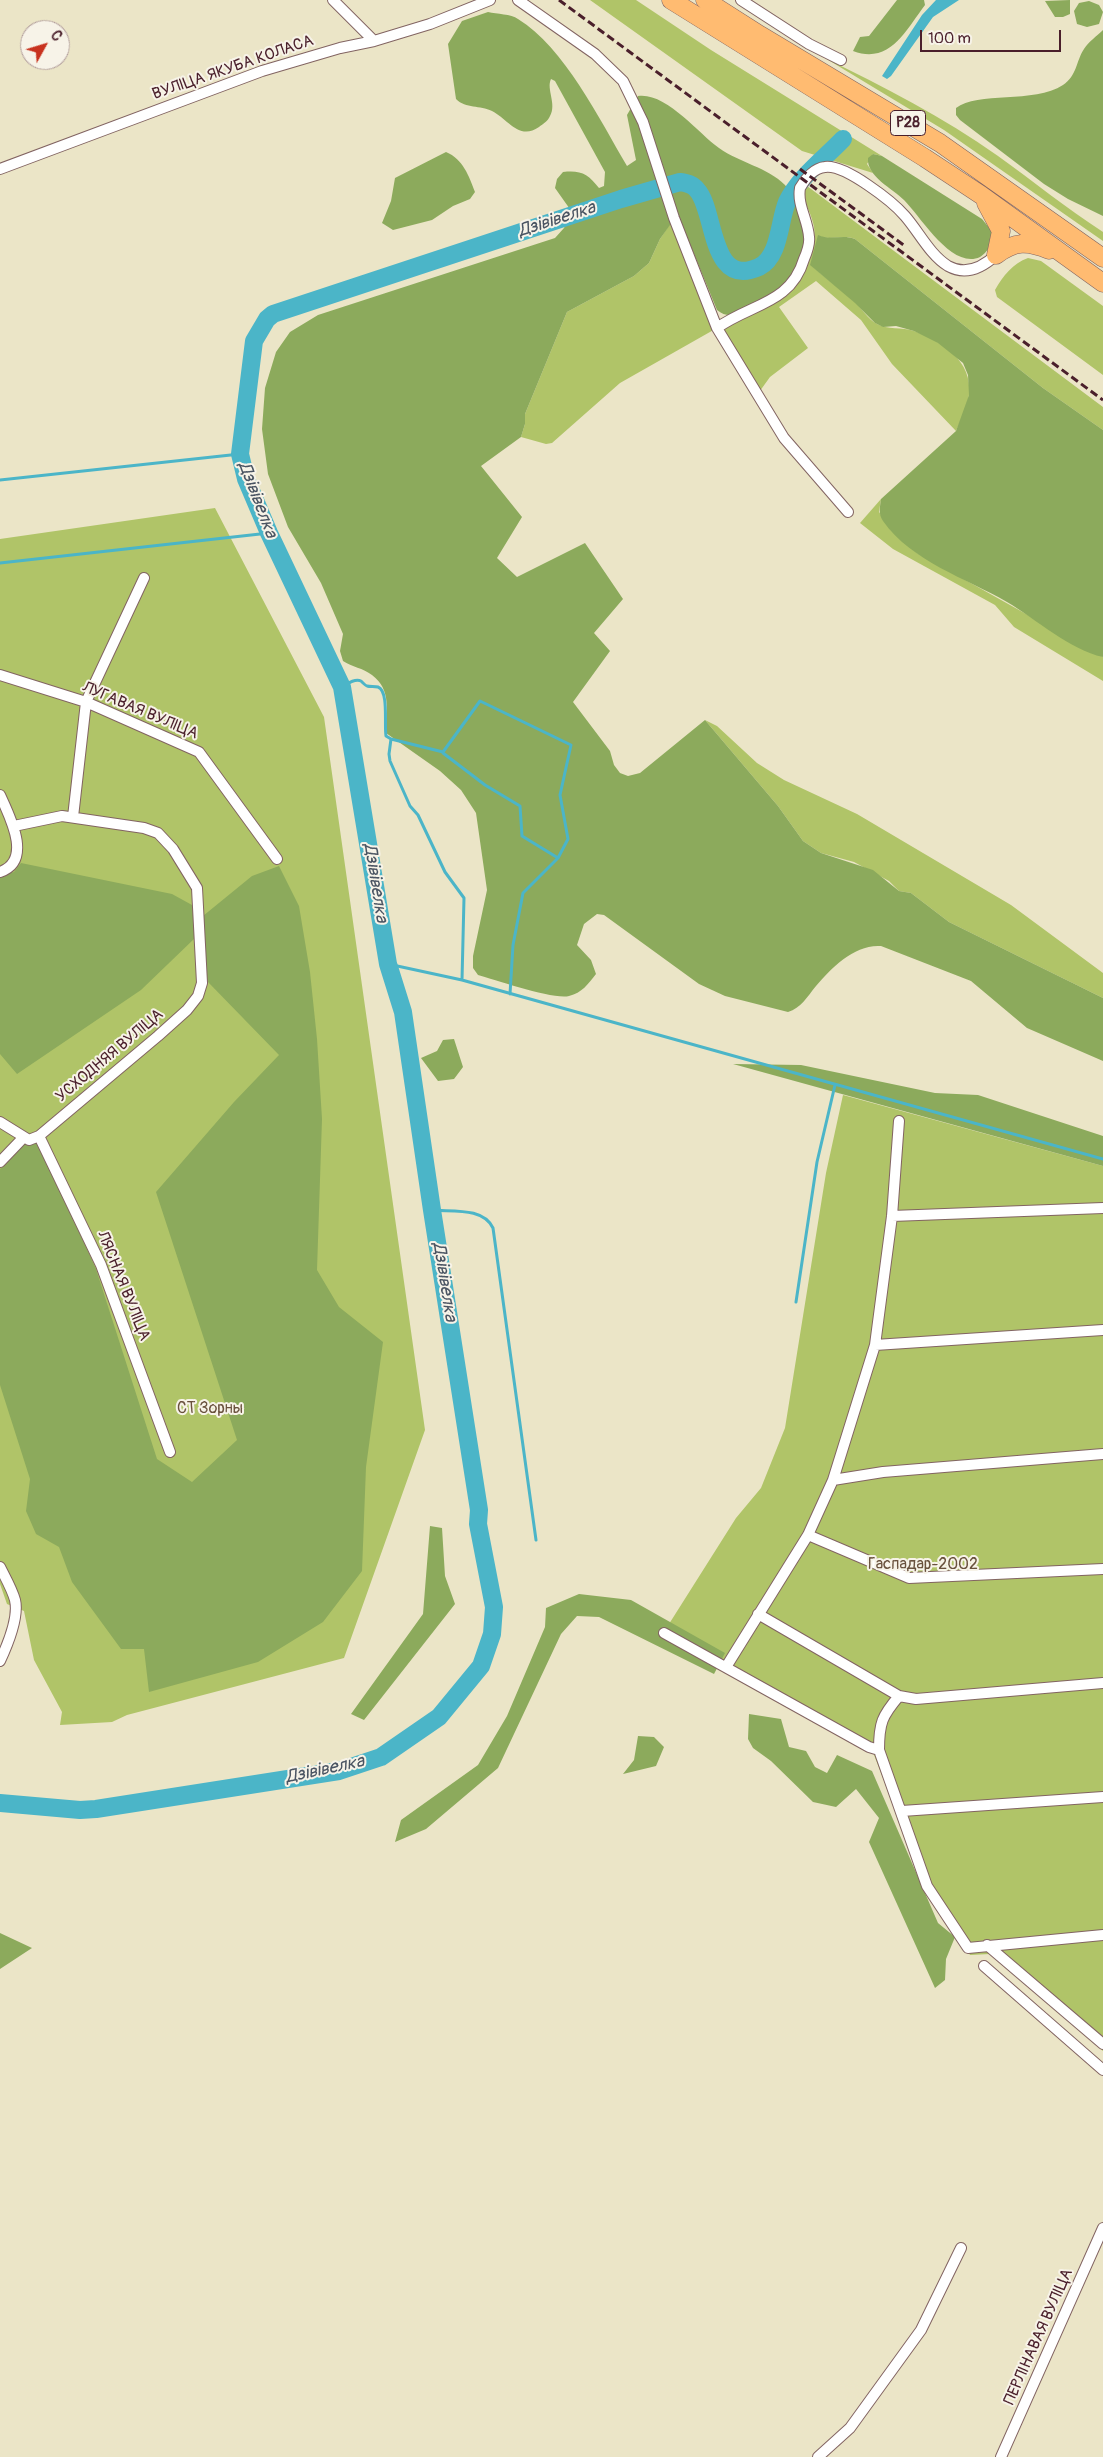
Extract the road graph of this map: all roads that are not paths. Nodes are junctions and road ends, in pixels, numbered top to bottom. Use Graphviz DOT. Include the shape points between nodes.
graph roads {
  1 [pos="333,0"];
  2 [pos="490,0"];
  3 [pos="518,0"];
  4 [pos="671,0"];
  5 [pos="705,0"];
  6 [pos="741,0"];
  7 [pos="479,2"];
  8 [pos="374,41"];
  9 [pos="841,60"];
  10 [pos="0,169"];
  11 [pos="982,195"];
  12 [pos="996,255"];
  13 [pos="1070,258"];
  14 [pos="1103,258"];
  15 [pos="1103,283"];
  16 [pos="718,328"];
  17 [pos="848,512"];
  18 [pos="144,578"];
  19 [pos="0,675"];
  20 [pos="86,702"];
  21 [pos="0,795"];
  22 [pos="73,817"];
  23 [pos="14,826"];
  24 [pos="277,859"];
  25 [pos="0,872"];
  26 [pos="899,1121"];
  27 [pos="0,1122"];
  28 [pos="39,1136"];
  29 [pos="24,1137"];
  30 [pos="0,1162"];
  31 [pos="1103,1208"];
  32 [pos="892,1216"];
  33 [pos="1103,1330"];
  34 [pos="875,1345"];
  35 [pos="170,1452"];
  36 [pos="1103,1454"];
  37 [pos="833,1480"];
  38 [pos="808,1535"];
  39 [pos="0,1567"];
  40 [pos="1103,1569"];
  41 [pos="758,1614"];
  42 [pos="664,1634"];
  43 [pos="0,1661"];
  44 [pos="726,1667"];
  45 [pos="1103,1683"];
  46 [pos="899,1696"];
  47 [pos="879,1750"];
  48 [pos="1103,1797"];
  49 [pos="902,1811"];
  50 [pos="1103,1935"];
  51 [pos="987,1945"];
  52 [pos="984,1966"];
  53 [pos="1103,2044"];
  54 [pos="1103,2070"];
  55 [pos="1103,2228"];
  56 [pos="961,2248"];
  57 [pos="818,2457"];
  58 [pos="1001,2457"];
  1 -- 8 [label="street"];
  2 -- 7 [label="street, ВУЛІЦА ЯКУБА КОЛАСА"];
  3 -- 16 [label="street" via="596,54 623,81 643,122 660,178"];
  4 -- 11 [label="highway, Р28"];
  5 -- 14 [label="highway, Р28" via="940,143"];
  6 -- 9 [label="street"];
  7 -- 8 [label="street, ВУЛІЦА ЯКУБА КОЛАСА" via="430,24"];
  8 -- 10 [label="street, ВУЛІЦА ЯКУБА КОЛАСА" via="262,71"];
  11 -- 12 [label="highway" via="1002,231"];
  11 -- 13 [label="highway, Р28"];
  12 -- 13 [label="highway" via="1008,246 1027,243"];
  12 -- 16 [label="street" via="978,269 969,271 949,266 890,201 850,175 832,166 825,167 813,172 800,188 809,237 804,262 792,286"];
  13 -- 15 [label="highway, Р28"];
  16 -- 17 [label="street" via="784,438"];
  18 -- 20 [label="street"];
  19 -- 20 [label="street, ЛУГАВАЯ ВУЛІЦА"];
  20 -- 22 [label="street"];
  20 -- 24 [label="street, ЛУГАВАЯ ВУЛІЦА" via="199,752"];
  21 -- 23 [label="street"];
  22 -- 23 [label="street" via="62,816"];
  22 -- 28 [label="street, УСХОДНЯЯ ВУЛІЦА" via="144,828 158,833 173,849 197,888 202,983 198,996 158,1036"];
  23 -- 25 [label="street" via="17,858 10,868"];
  26 -- 32 [label="street"];
  27 -- 29 [label="street"];
  28 -- 29 [label="street" via="29,1140"];
  28 -- 35 [label="street, ЛЯСНАЯ ВУЛІЦА" via="101,1265"];
  29 -- 30 [label="street"];
  31 -- 32 [label="street"];
  32 -- 34 [label="street"];
  33 -- 34 [label="street"];
  34 -- 37 [label="street"];
  36 -- 37 [label="street" via="883,1472"];
  37 -- 38 [label="street"];
  38 -- 40 [label="street" via="909,1578"];
  38 -- 41 [label="street"];
  39 -- 43 [label="street" via="15,1601 13,1625"];
  41 -- 44 [label="street"];
  41 -- 46 [label="street"];
  42 -- 44 [label="street"];
  44 -- 47 [label="street"];
  45 -- 46 [label="street" via="916,1699"];
  46 -- 47 [label="street" via="884,1714 879,1730"];
  47 -- 49 [label="street"];
  48 -- 49 [label="street"];
  49 -- 51 [label="street" via="927,1886 968,1948"];
  50 -- 51 [label="street"];
  51 -- 53 [label="street"];
  52 -- 54 [label="street"];
  55 -- 58 [label="street, ПЕРЛІНАВАЯ ВУЛІЦА"];
  56 -- 57 [label="street" via="922,2330 850,2428"];
}
